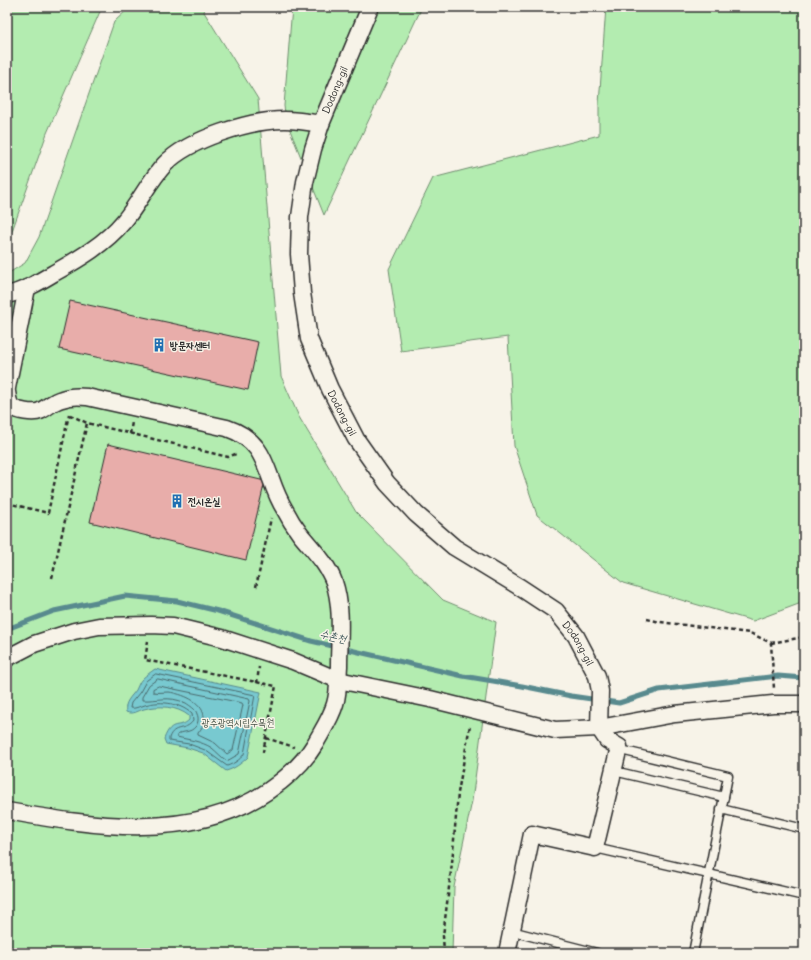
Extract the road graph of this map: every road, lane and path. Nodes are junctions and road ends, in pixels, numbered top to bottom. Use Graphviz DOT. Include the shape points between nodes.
graph roads {
  1 [pos="370,7"];
  2 [pos="321,124"];
  3 [pos="27,288"];
  4 [pos="7,295"];
  5 [pos="7,388"];
  6 [pos="7,392"];
  7 [pos="50,404"];
  8 [pos="69,414"];
  9 [pos="86,423"];
  10 [pos="256,447"];
  11 [pos="276,492"];
  12 [pos="7,503"];
  13 [pos="52,578"];
  14 [pos="256,587"];
  15 [pos="647,619"];
  16 [pos="151,625"];
  17 [pos="804,637"];
  18 [pos="771,643"];
  19 [pos="7,658"];
  20 [pos="338,680"];
  21 [pos="775,694"];
  22 [pos="804,704"];
  23 [pos="471,709"];
  24 [pos="599,728"];
  25 [pos="266,738"];
  26 [pos="619,747"];
  27 [pos="263,752"];
  28 [pos="310,752"];
  29 [pos="614,771"];
  30 [pos="724,797"];
  31 [pos="721,809"];
  32 [pos="7,810"];
  33 [pos="804,829"];
  34 [pos="595,848"];
  35 [pos="708,875"];
  36 [pos="804,896"];
  37 [pos="511,931"];
  38 [pos="444,953"];
  39 [pos="507,953"];
  40 [pos="597,953"];
  41 [pos="693,953"];
  1 -- 2 [label="street, Dodong-gil"];
  2 -- 3 [label="street" via="286,120 261,122 211,136 187,146 165,164 124,221 98,246 75,262"];
  2 -- 24 [label="street, Dodong-gil" via="305,182 300,217 299,254 309,339 330,389 356,439 387,483 416,514 454,547 556,611 576,636 597,676 600,691"];
  3 -- 4 [label="street"];
  3 -- 5 [label="street"];
  6 -- 7 [label="street" via="9,402 13,408 19,410 39,411"];
  7 -- 8 [label="path"];
  7 -- 10 [label="street" via="73,396 96,398 228,428 239,432"];
  8 -- 9 [label="path"];
  8 -- 12 [label="path" via="48,513"];
  9 -- 10 [label="path" via="228,457"];
  9 -- 13 [label="path"];
  10 -- 11 [label="street"];
  11 -- 14 [label="path"];
  11 -- 20 [label="street" via="290,520 331,576 338,597"];
  15 -- 18 [label="path" via="750,633"];
  16 -- 19 [label="street" via="99,626 74,631 34,644"];
  16 -- 20 [label="street" via="173,626 222,638 293,661"];
  16 -- 25 [label="path" via="145,660 276,686"];
  17 -- 18 [label="path"];
  18 -- 21 [label="path"];
  20 -- 23 [label="street"];
  20 -- 28 [label="street" via="334,706"];
  22 -- 24 [label="street" via="773,704 675,714"];
  23 -- 24 [label="street" via="555,730"];
  23 -- 38 [label="path" via="458,793 443,936"];
  24 -- 26 [label="street" via="607,740"];
  25 -- 27 [label="path"];
  25 -- 28 [label="path"];
  26 -- 29 [label="street"];
  26 -- 30 [label="lane" via="625,751 728,776"];
  28 -- 32 [label="street" via="293,772 261,796 240,807 208,818 150,826 127,826 70,821"];
  29 -- 30 [label="lane"];
  29 -- 34 [label="street"];
  30 -- 31 [label="lane"];
  31 -- 33 [label="lane"];
  31 -- 35 [label="lane"];
  34 -- 35 [label="lane"];
  34 -- 37 [label="street" via="532,834"];
  35 -- 36 [label="lane"];
  35 -- 41 [label="lane"];
  37 -- 39 [label="street"];
  37 -- 40 [label="lane"];
}
